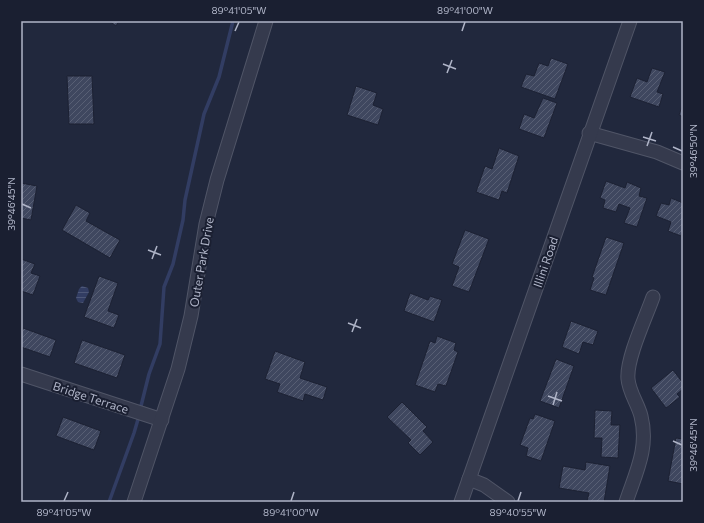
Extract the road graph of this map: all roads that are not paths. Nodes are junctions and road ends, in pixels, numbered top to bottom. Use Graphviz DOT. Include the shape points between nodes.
graph roads {
  1 [pos="266,21"];
  2 [pos="630,21"];
  3 [pos="589,133"];
  4 [pos="683,163"];
  5 [pos="653,297"];
  6 [pos="21,374"];
  7 [pos="162,420"];
  8 [pos="469,479"];
  9 [pos="134,502"];
  10 [pos="461,502"];
  11 [pos="508,502"];
  12 [pos="626,502"];
  1 -- 7 [label="street, Outer Park Drive" via="217,180 206,224 191,316"];
  2 -- 3 [label="street, Illini Road"];
  3 -- 4 [label="street" via="657,152"];
  3 -- 8 [label="street, Illini Road"];
  5 -- 12 [label="street" via="628,366 628,379 645,433 644,446"];
  6 -- 7 [label="street, Bridge Terrace"];
  7 -- 9 [label="street, Outer Park Drive"];
  8 -- 10 [label="street, Illini Road"];
  8 -- 11 [label="street" via="484,485"];
}
